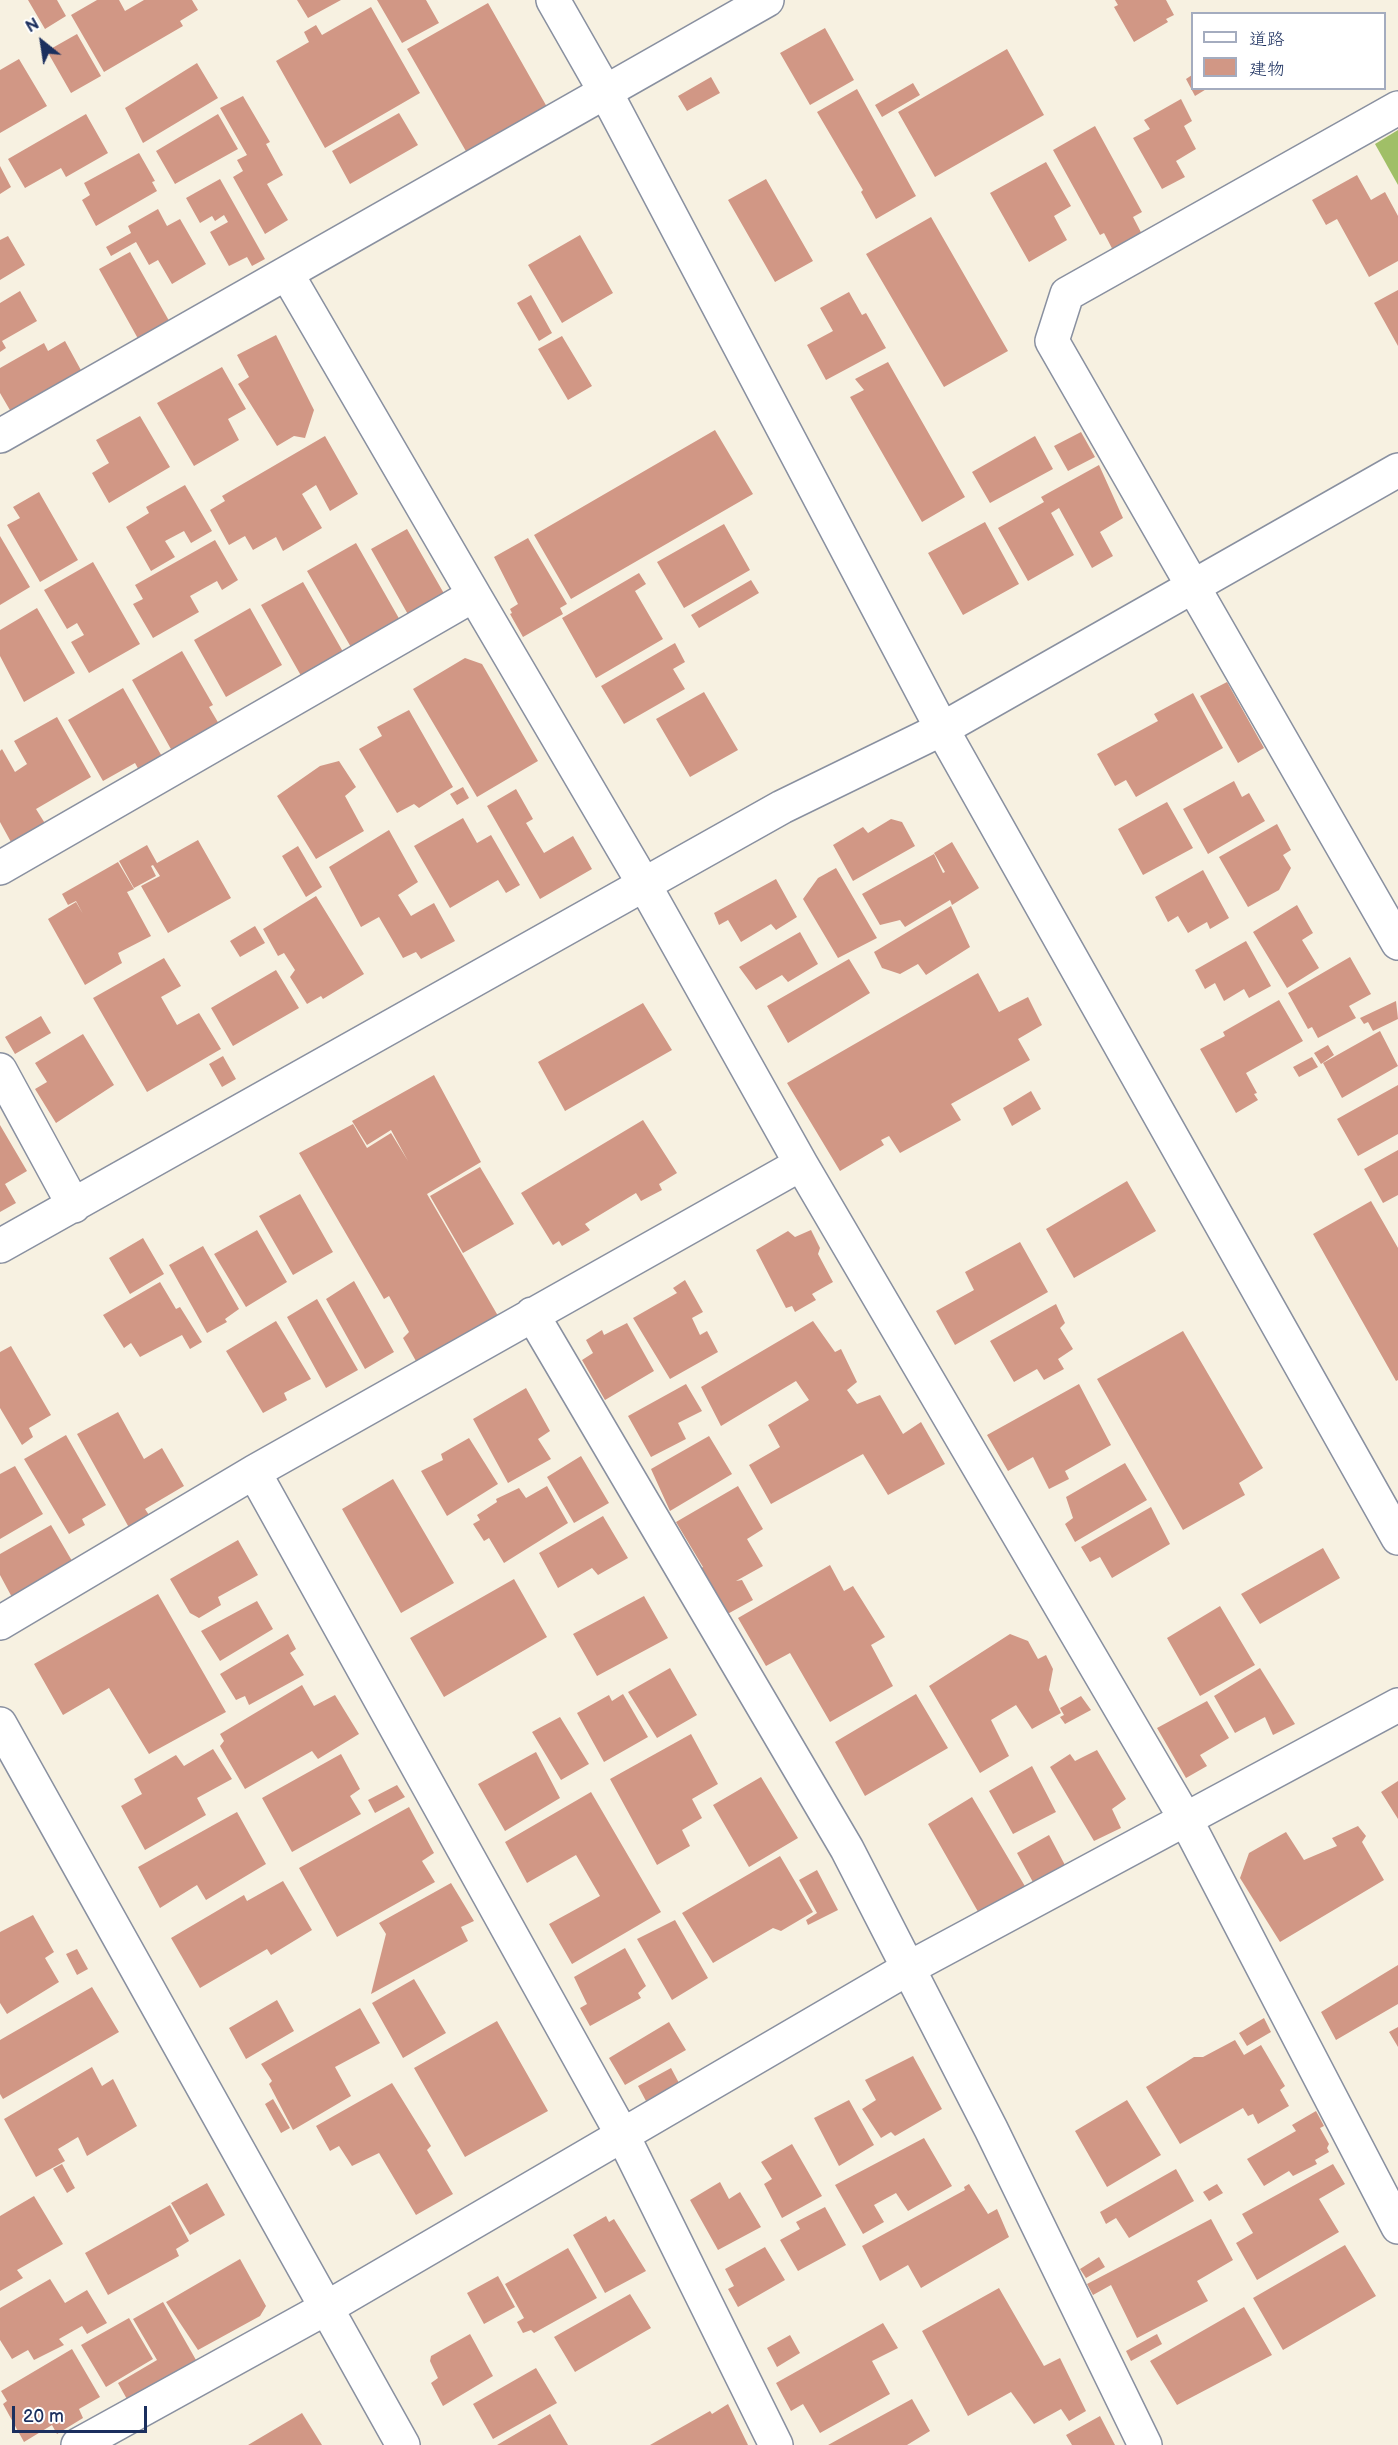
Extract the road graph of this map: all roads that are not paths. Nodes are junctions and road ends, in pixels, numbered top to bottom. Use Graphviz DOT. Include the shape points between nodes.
graph roads {
  1 [pos="553,0"];
  2 [pos="767,0"];
  3 [pos="606,93"];
  4 [pos="1398,108"];
  5 [pos="287,274"];
  6 [pos="0,436"];
  7 [pos="1398,470"];
  8 [pos="1194,585"];
  9 [pos="474,595"];
  10 [pos="942,729"];
  11 [pos="0,868"];
  12 [pos="645,886"];
  13 [pos="1398,943"];
  14 [pos="0,1070"];
  15 [pos="801,1164"];
  16 [pos="74,1206"];
  17 [pos="0,1246"];
  18 [pos="532,1314"];
  19 [pos="254,1472"];
  20 [pos="1398,1538"];
  21 [pos="0,1623"];
  22 [pos="1398,1705"];
  23 [pos="0,1724"];
  24 [pos="1186,1820"];
  25 [pos="907,1969"];
  26 [pos="623,2136"];
  27 [pos="1398,2227"];
  28 [pos="328,2307"];
  29 [pos="78,2445"];
  30 [pos="403,2445"];
  31 [pos="776,2445"];
  32 [pos="1145,2445"];
  1 -- 3 [label="street"];
  2 -- 3 [label="street"];
  3 -- 5 [label="street"];
  3 -- 10 [label="street"];
  4 -- 8 [label="street" via="1067,294 1052,341"];
  5 -- 6 [label="street"];
  5 -- 9 [label="street"];
  7 -- 8 [label="street"];
  8 -- 10 [label="street"];
  8 -- 13 [label="street"];
  9 -- 11 [label="street"];
  9 -- 12 [label="street"];
  10 -- 12 [label="street" via="782,807"];
  10 -- 20 [label="street"];
  12 -- 15 [label="street"];
  12 -- 16 [label="street"];
  14 -- 16 [label="street"];
  15 -- 18 [label="street"];
  15 -- 24 [label="street"];
  16 -- 17 [label="street"];
  18 -- 19 [label="street"];
  18 -- 25 [label="street" via="847,1850"];
  19 -- 21 [label="street"];
  19 -- 26 [label="street"];
  22 -- 24 [label="street"];
  23 -- 28 [label="street"];
  24 -- 25 [label="street"];
  24 -- 27 [label="street"];
  25 -- 26 [label="street"];
  25 -- 32 [label="street" via="991,2128"];
  26 -- 28 [label="street"];
  26 -- 31 [label="street"];
  28 -- 29 [label="street"];
  28 -- 30 [label="street"];
}
